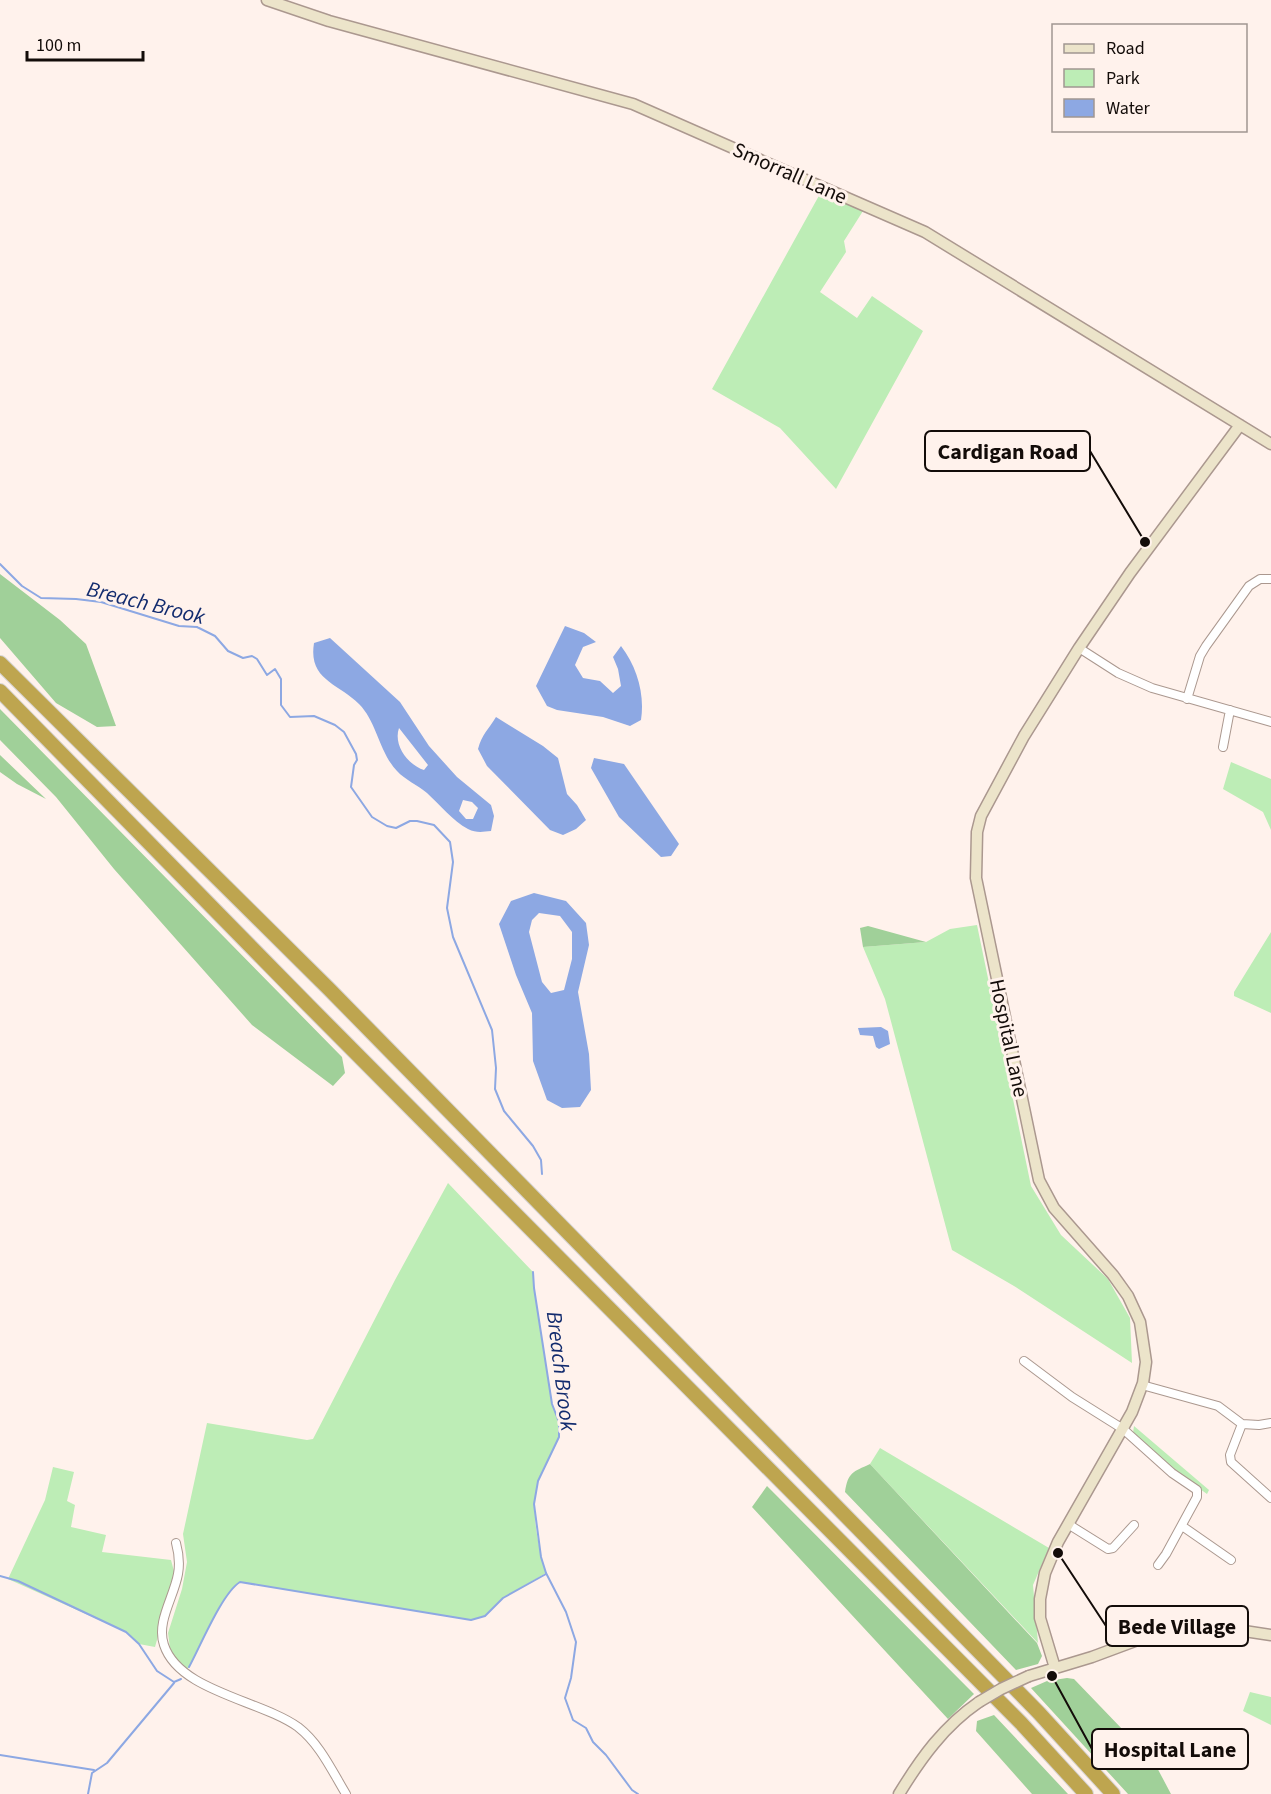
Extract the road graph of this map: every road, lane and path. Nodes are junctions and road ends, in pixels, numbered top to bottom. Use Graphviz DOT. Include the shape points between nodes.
graph roads {
  1 [pos="267,0"];
  2 [pos="1240,425"];
  3 [pos="1271,444"];
  4 [pos="1271,579"];
  5 [pos="1079,648"];
  6 [pos="0,663"];
  7 [pos="0,691"];
  8 [pos="1187,699"];
  9 [pos="1230,710"];
  10 [pos="1271,722"];
  11 [pos="1223,747"];
  12 [pos="1024,1361"];
  13 [pos="1142,1385"];
  14 [pos="1271,1423"];
  15 [pos="1242,1424"];
  16 [pos="1123,1429"];
  17 [pos="1271,1498"];
  18 [pos="1068,1524"];
  19 [pos="1134,1526"];
  20 [pos="1182,1526"];
  21 [pos="176,1543"];
  22 [pos="1231,1560"];
  23 [pos="1158,1565"];
  24 [pos="1271,1635"];
  25 [pos="1055,1668"];
  26 [pos="346,1794"];
  27 [pos="899,1794"];
  28 [pos="1086,1794"];
  29 [pos="1113,1794"];
  1 -- 2 [label="street, Smorrall Lane" via="329,21 633,104 775,166 925,232"];
  2 -- 3 [label="street, Smorrall Lane"];
  2 -- 5 [label="street, Hospital Lane" via="1143,554"];
  4 -- 8 [label="street" via="1260,579 1249,586 1206,646"];
  5 -- 8 [label="street" via="1118,673"];
  5 -- 13 [label="street, Hospital Lane" via="1024,736 981,816 976,878 1039,1180 1054,1208 1113,1275 1135,1308 1146,1351"];
  6 -- 29 [label="highway" via="329,989 1039,1713"];
  7 -- 28 [label="highway" via="1021,1723"];
  8 -- 9 [label="street"];
  9 -- 10 [label="street"];
  9 -- 11 [label="street"];
  12 -- 16 [label="street"];
  13 -- 15 [label="street" via="1218,1406"];
  13 -- 16 [label="street, Hospital Lane"];
  14 -- 15 [label="street"];
  15 -- 17 [label="street" via="1231,1462"];
  16 -- 18 [label="street, Hospital Lane"];
  16 -- 20 [label="street" via="1197,1490"];
  18 -- 19 [label="street" via="1108,1549"];
  18 -- 25 [label="street, Hospital Lane" via="1051,1557 1040,1599 1043,1633"];
  20 -- 22 [label="street"];
  20 -- 23 [label="street"];
  21 -- 26 [label="street" via="178,1577 162,1629 168,1654 198,1683 266,1709 297,1727 316,1745"];
  24 -- 25 [label="street" via="1231,1629 1165,1634"];
  25 -- 27 [label="street, bridge" via="1001,1689 956,1720 925,1754"];
}
